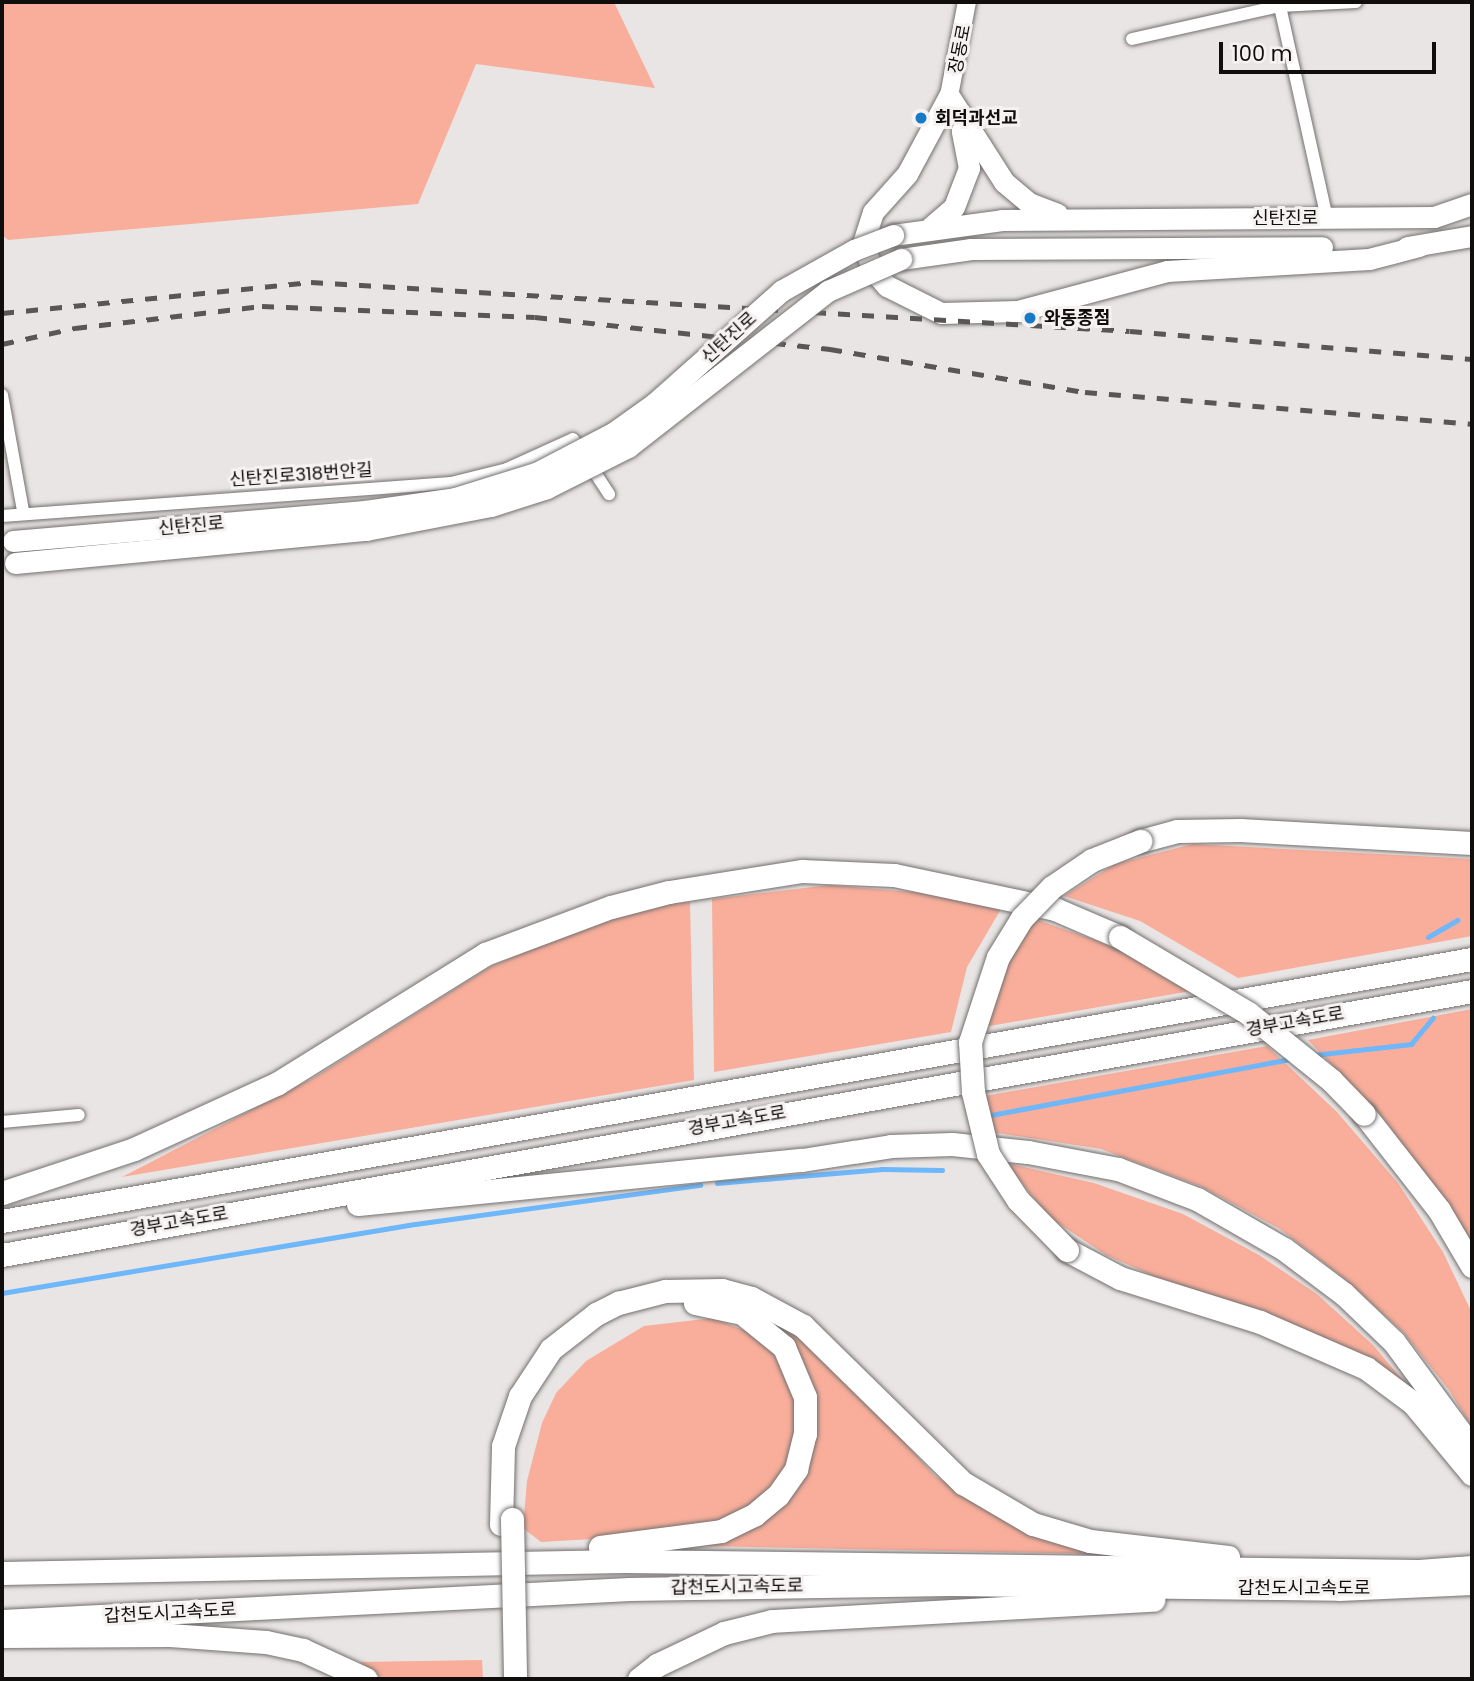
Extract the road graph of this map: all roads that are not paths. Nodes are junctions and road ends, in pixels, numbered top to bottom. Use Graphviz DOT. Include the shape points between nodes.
graph roads {
  1 [pos="967,2"];
  2 [pos="1356,2"];
  3 [pos="1280,4"];
  4 [pos="1132,39"];
  5 [pos="949,96"];
  6 [pos="1472,204"];
  7 [pos="1073,218"];
  8 [pos="1327,218"];
  9 [pos="931,227"];
  10 [pos="1472,236"];
  11 [pos="1419,246"];
  12 [pos="2,395"];
  13 [pos="609,494"];
  14 [pos="23,511"];
  15 [pos="4,515"];
  16 [pos="8,541"];
  17 [pos="8,563"];
  18 [pos="1472,843"];
  19 [pos="1472,959"];
  20 [pos="1472,991"];
  21 [pos="79,1115"];
  22 [pos="2,1122"];
  23 [pos="2,1193"];
  24 [pos="194,1219"];
  25 [pos="2,1221"];
  26 [pos="2,1255"];
  27 [pos="1472,1266"];
  28 [pos="1472,1448"];
  29 [pos="1472,1474"];
  30 [pos="506,1521"];
  31 [pos="1472,1567"];
  32 [pos="352,1568"];
  33 [pos="1289,1569"];
  34 [pos="2,1573"];
  35 [pos="1472,1583"];
  36 [pos="1339,1589"];
  37 [pos="2,1621"];
  38 [pos="2,1636"];
  39 [pos="366,1679"];
  40 [pos="503,1679"];
  41 [pos="515,1679"];
  42 [pos="639,1679"];
  1 -- 5 [label="street, 장동로"];
  2 -- 3 [label="street"];
  3 -- 4 [label="street"];
  3 -- 8 [label="street"];
  5 -- 7 [label="main road" via="1004,182 1045,212"];
  5 -- 9 [label="main road" via="969,150 970,168 954,206"];
  5 -- 11 [label="main road" via="907,174 873,212 863,243 872,269 887,286 941,313 1018,311 1167,271 1369,259"];
  6 -- 8 [label="main road, 신탄진로" via="1434,217"];
  7 -- 8 [label="main road, 신탄진로"];
  7 -- 9 [label="main road, 신탄진로"];
  9 -- 16 [label="main road, 신탄진로, bridge" via="854,250 781,291 655,402 613,433 536,473 455,498 366,511"];
  10 -- 11 [label="main road, 신탄진로"];
  11 -- 17 [label="main road, 신탄진로, bridge" via="971,248 901,259 828,291 628,447 547,488 491,506 366,530"];
  12 -- 14 [label="street"];
  13 -- 14 [label="street, 신탄진로318번안길" via="573,439 507,469 451,483"];
  14 -- 15 [label="street, 신탄진로318번안길"];
  18 -- 29 [label="highway, bridge" via="1240,830 1177,831 1092,860 1052,887 1023,918 998,957 970,1042 973,1092 988,1154 1018,1200 1067,1250 1120,1278 1260,1322 1366,1368 1412,1403"];
  19 -- 25 [label="highway, 경부고속도로"];
  20 -- 24 [label="highway, 경부고속도로"];
  21 -- 22 [label="street"];
  23 -- 27 [label="highway, bridge" via="134,1149 278,1083 485,954 611,907 669,892 802,871 894,875 1055,909 1120,937 1248,1013 1364,1114 1439,1210"];
  24 -- 26 [label="highway, 경부고속도로"];
  24 -- 28 [label="highway" via="765,1164 891,1146 952,1144 1028,1152 1118,1170 1197,1199 1284,1249 1344,1294 1394,1342"];
  30 -- 32 [label="highway" via="526,1418 548,1374 583,1339 624,1316 692,1302 742,1313 784,1347 805,1397 805,1434 796,1469 778,1495 754,1515 721,1531 666,1542"];
  30 -- 33 [label="highway" via="503,1446 520,1396 551,1349 618,1303 665,1291 722,1290 751,1298 803,1326 955,1476 1033,1524 1090,1541 1209,1553"];
  30 -- 40 [label="highway"];
  30 -- 41 [label="highway, bridge"];
  31 -- 33 [label="highway, 갑천도시고속도로"];
  32 -- 33 [label="highway, 갑천도시고속도로" via="624,1561"];
  32 -- 34 [label="highway, 갑천도시고속도로"];
  35 -- 36 [label="highway, 갑천도시고속도로"];
  36 -- 37 [label="highway, 갑천도시고속도로" via="950,1584 642,1589"];
  36 -- 42 [label="highway" via="772,1620 724,1633 657,1665"];
  38 -- 39 [label="highway" via="197,1636 303,1650"];
}
